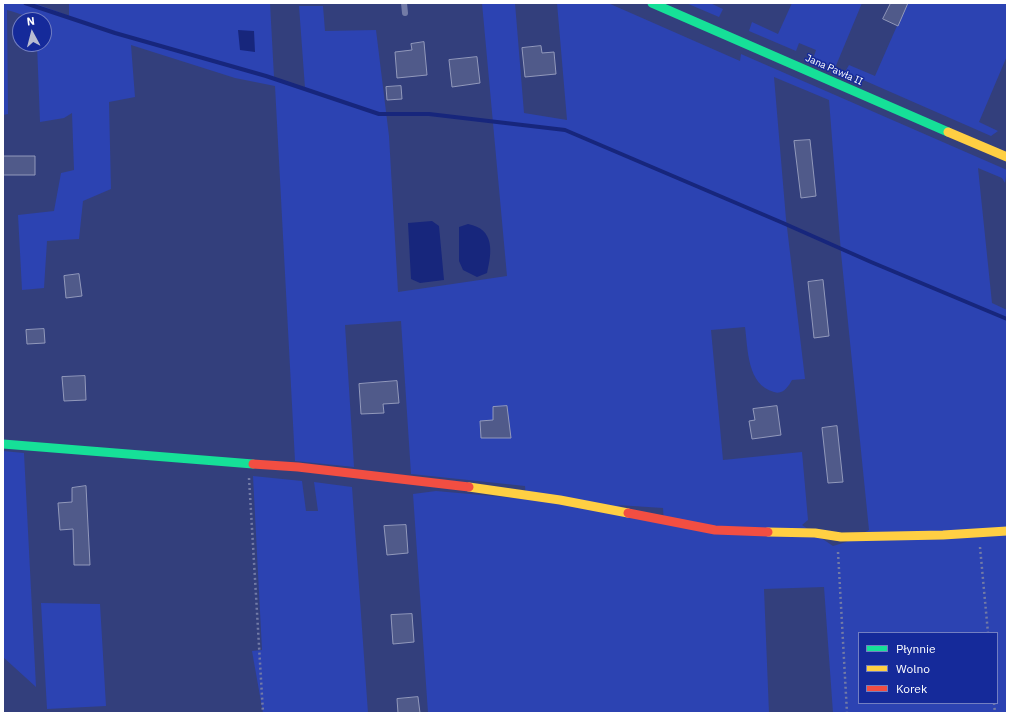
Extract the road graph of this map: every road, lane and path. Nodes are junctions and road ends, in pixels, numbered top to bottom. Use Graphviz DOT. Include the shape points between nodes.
graph roads {
  1 [pos="404,3"];
  2 [pos="652,3"];
  3 [pos="405,13"];
  4 [pos="1007,157"];
  5 [pos="3,444"];
  6 [pos="248,464"];
  7 [pos="1007,531"];
  8 [pos="979,532"];
  9 [pos="841,537"];
  10 [pos="988,632"];
  11 [pos="262,713"];
  12 [pos="847,713"];
  1 -- 3 [label="lane"];
  2 -- 4 [label="street, Jana Pawła II"];
  5 -- 6 [label="street"];
  6 -- 9 [label="street" via="298,467 491,490 560,500 715,530 815,533"];
  6 -- 11 [label="path"];
  7 -- 8 [label="street"];
  8 -- 9 [label="street"];
  8 -- 10 [label="path"];
  9 -- 12 [label="path" via="837,554"];
}
